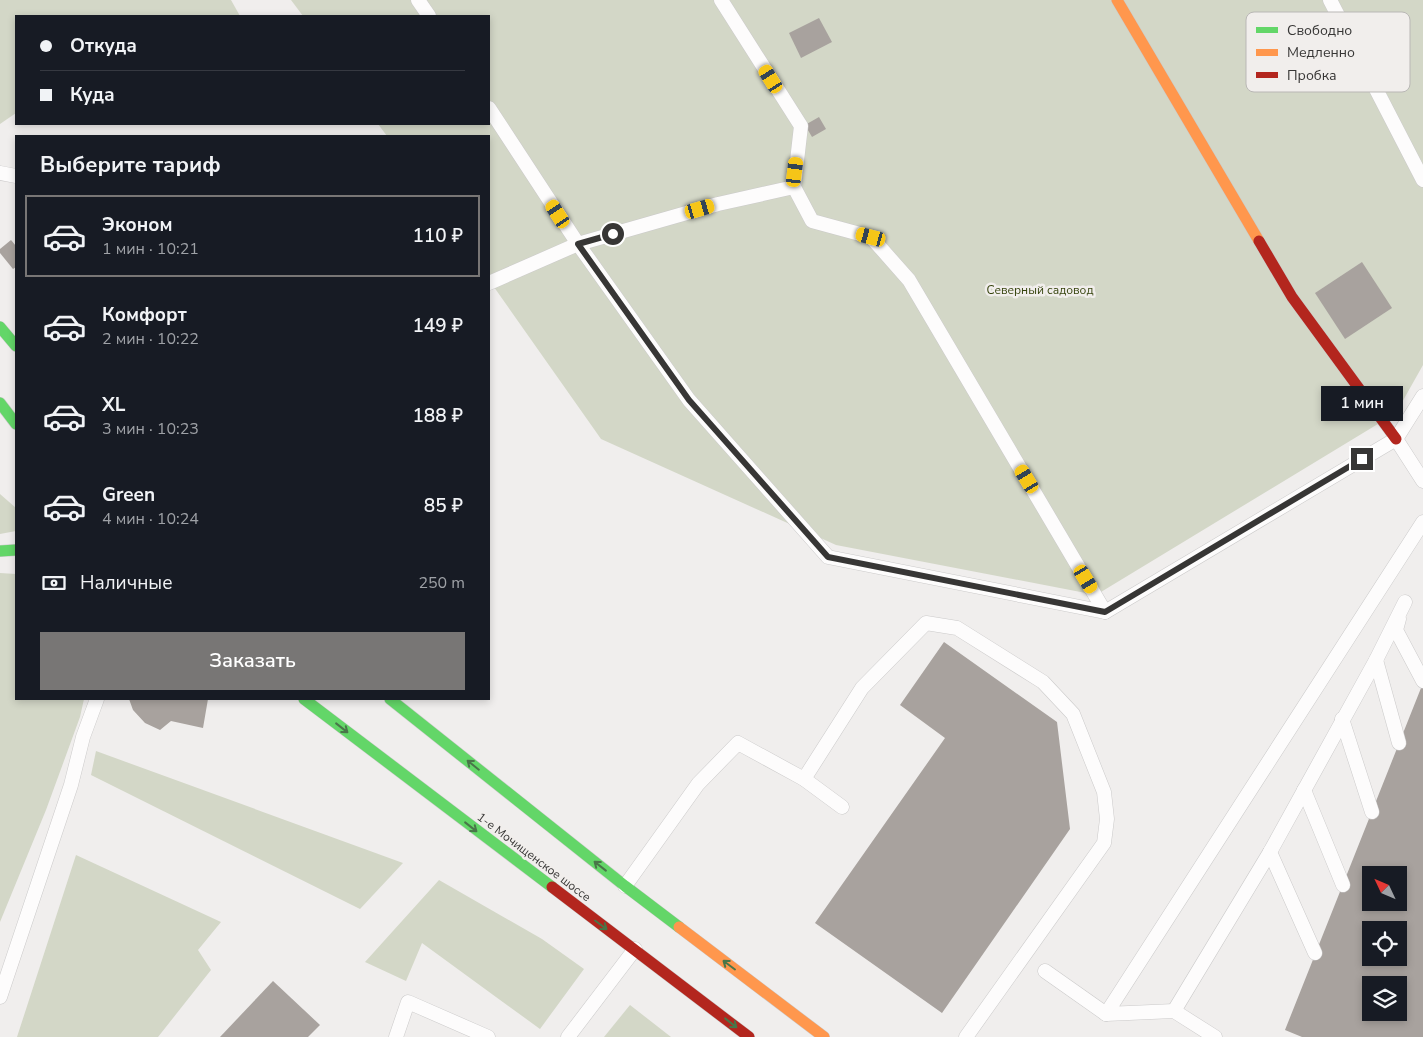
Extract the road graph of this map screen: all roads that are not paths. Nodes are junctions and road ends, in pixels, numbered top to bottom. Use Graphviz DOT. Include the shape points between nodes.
graph roads {
  1 [pos="418,0"];
  2 [pos="721,0"];
  3 [pos="1118,0"];
  4 [pos="1330,0"];
  5 [pos="1336,12"];
  6 [pos="428,15"];
  7 [pos="1378,92"];
  8 [pos="490,110"];
  9 [pos="0,174"];
  10 [pos="15,176"];
  11 [pos="1423,180"];
  12 [pos="794,187"];
  13 [pos="578,244"];
  14 [pos="490,283"];
  15 [pos="0,327"];
  16 [pos="15,345"];
  17 [pos="1423,396"];
  18 [pos="0,403"];
  19 [pos="15,423"];
  20 [pos="1396,439"];
  21 [pos="1423,481"];
  22 [pos="1423,522"];
  23 [pos="15,550"];
  24 [pos="0,551"];
  25 [pos="1105,612"];
  26 [pos="1376,660"];
  27 [pos="1423,681"];
  28 [pos="97,700"];
  29 [pos="305,700"];
  30 [pos="391,700"];
  31 [pos="1342,719"];
  32 [pos="1399,743"];
  33 [pos="804,779"];
  34 [pos="1304,790"];
  35 [pos="842,806"];
  36 [pos="1372,812"];
  37 [pos="1270,852"];
  38 [pos="1343,885"];
  39 [pos="625,886"];
  40 [pos="635,949"];
  41 [pos="1315,953"];
  42 [pos="1045,972"];
  43 [pos="0,998"];
  44 [pos="1174,1012"];
  45 [pos="1106,1014"];
  46 [pos="396,1037"];
  47 [pos="488,1037"];
  48 [pos="568,1037"];
  49 [pos="749,1037"];
  50 [pos="824,1037"];
  51 [pos="966,1037"];
  52 [pos="1215,1037"];
  1 -- 6 [label="lane"];
  2 -- 12 [label="lane" via="800,126"];
  3 -- 20 [label="main road" via="1292,298"];
  4 -- 5 [label="lane"];
  7 -- 11 [label="lane"];
  8 -- 13 [label="lane"];
  9 -- 10 [label="lane"];
  12 -- 13 [label="lane" via="718,204"];
  12 -- 25 [label="lane" via="812,221 871,237 909,280"];
  13 -- 14 [label="lane"];
  13 -- 25 [label="lane" via="689,400 828,557"];
  15 -- 16 [label="main road"];
  17 -- 20 [label="lane"];
  18 -- 19 [label="main road"];
  20 -- 21 [label="lane"];
  20 -- 25 [label="lane"];
  22 -- 45 [label="lane"];
  23 -- 24 [label="main road"];
  26 -- 27 [label="lane" via="1405,602 1396,630"];
  26 -- 31 [label="lane"];
  26 -- 32 [label="lane"];
  28 -- 43 [label="lane"];
  29 -- 40 [label="main road, 1-е Мочищенское шоссе, one-way"];
  39 -- 30 [label="main road, one-way"];
  31 -- 34 [label="lane"];
  31 -- 36 [label="lane"];
  33 -- 35 [label="lane"];
  33 -- 39 [label="lane" via="738,743 698,784"];
  33 -- 51 [label="lane" via="862,688 926,624 958,628 1043,682 1073,714 1104,792 1107,819 1104,843"];
  34 -- 37 [label="lane"];
  34 -- 38 [label="lane"];
  37 -- 41 [label="lane"];
  37 -- 44 [label="lane"];
  50 -- 39 [label="main road, one-way"];
  40 -- 48 [label="lane"];
  40 -- 49 [label="main road, 1-е Мочищенское шоссе, one-way"];
  42 -- 45 [label="lane"];
  44 -- 45 [label="lane"];
  44 -- 52 [label="lane"];
  46 -- 47 [label="lane" via="408,1002"];
}
